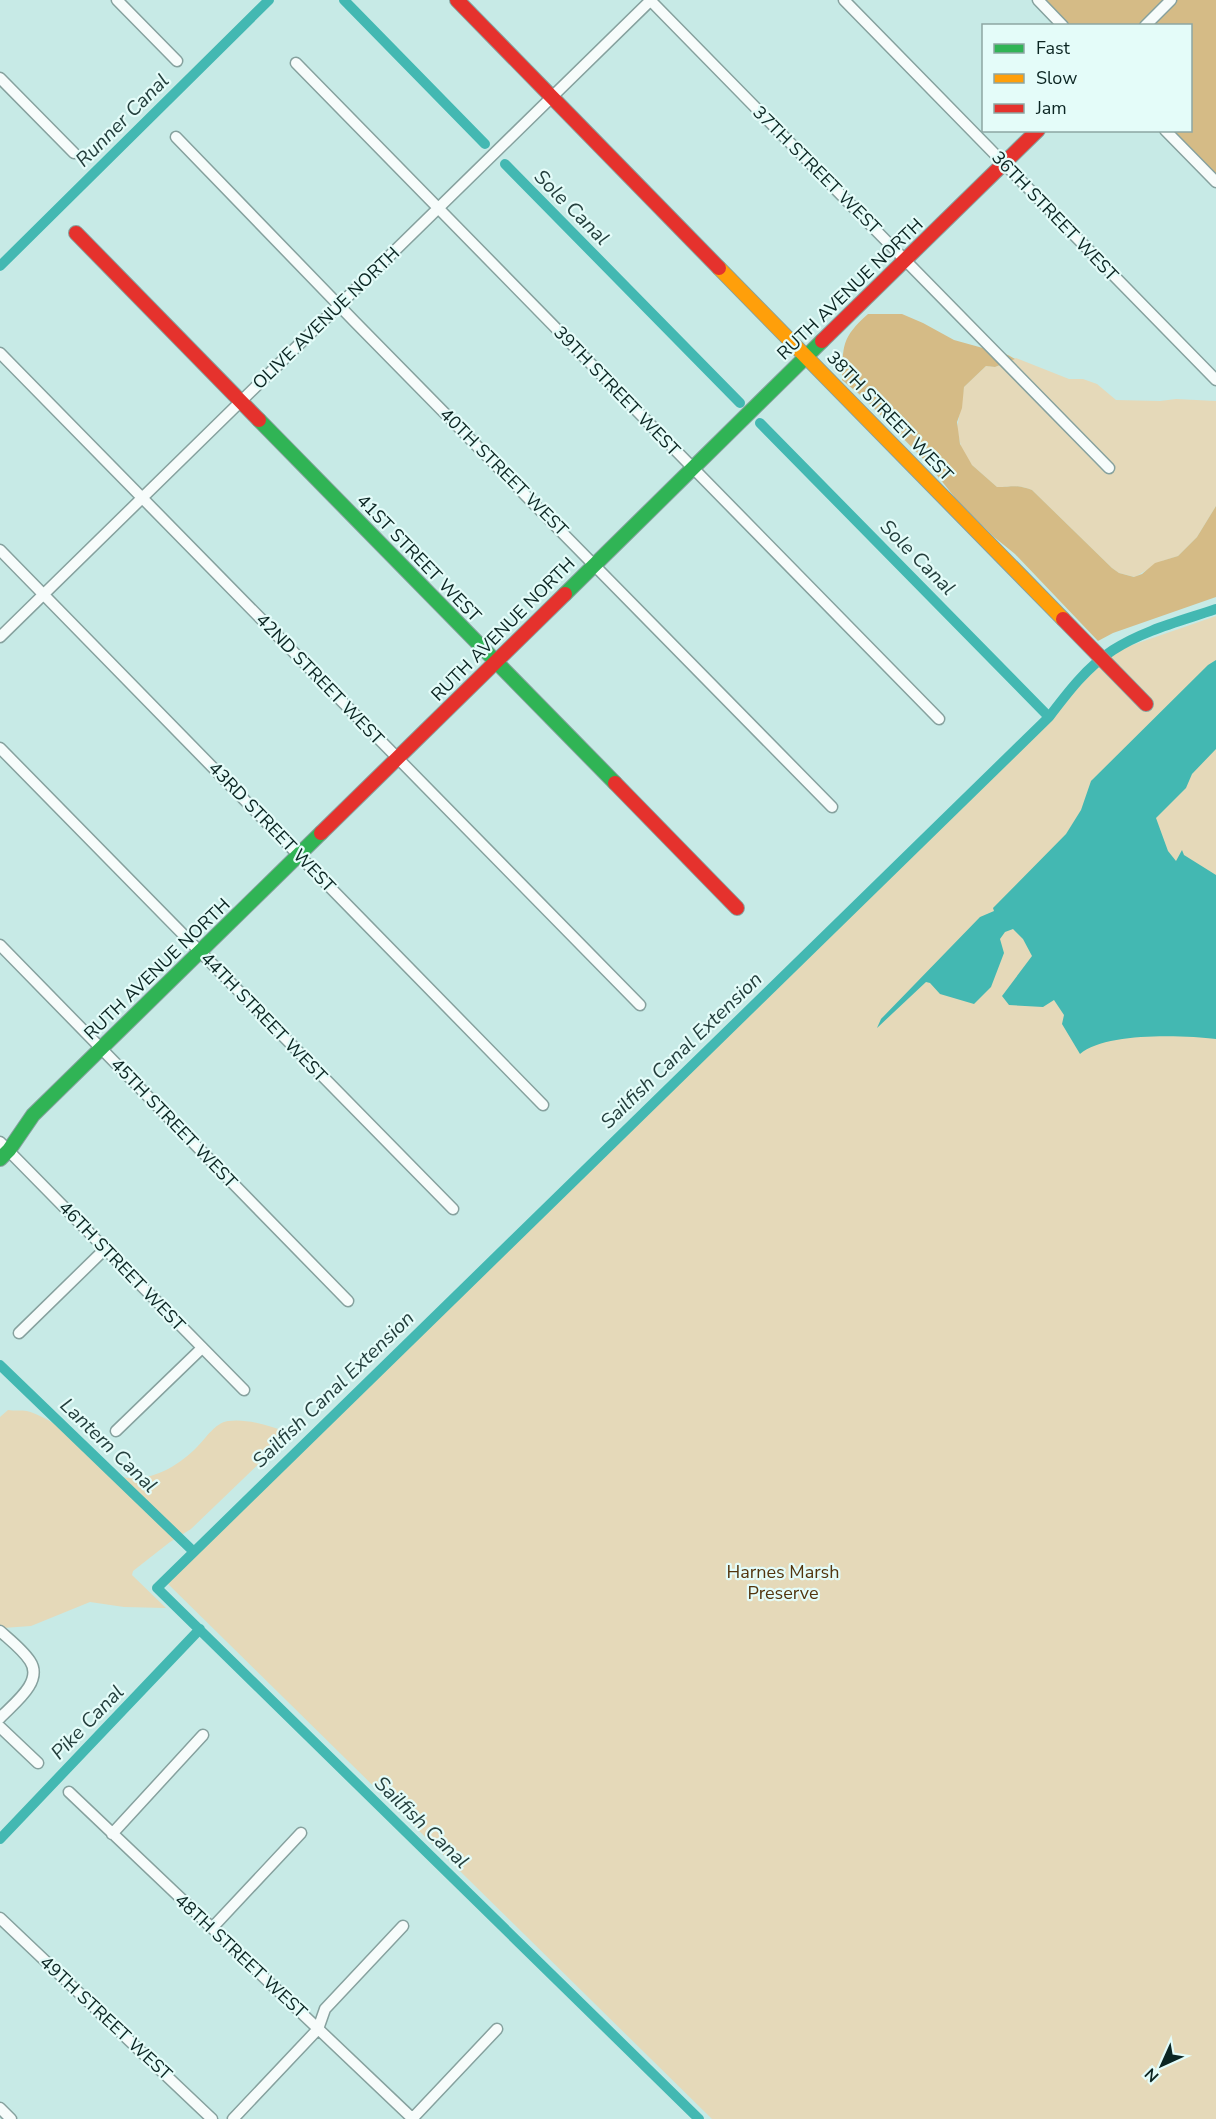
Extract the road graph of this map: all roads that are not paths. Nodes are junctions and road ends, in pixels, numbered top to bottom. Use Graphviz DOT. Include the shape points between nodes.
graph roads {
  1 [pos="117,0"];
  2 [pos="457,0"];
  3 [pos="651,0"];
  4 [pos="844,0"];
  5 [pos="1038,0"];
  6 [pos="1171,0"];
  7 [pos="1061,24"];
  8 [pos="1147,24"];
  9 [pos="177,61"];
  10 [pos="296,63"];
  11 [pos="0,78"];
  12 [pos="552,97"];
  13 [pos="1036,132"];
  14 [pos="1167,132"];
  15 [pos="176,138"];
  16 [pos="74,153"];
  17 [pos="1004,164"];
  18 [pos="1216,182"];
  19 [pos="438,208"];
  20 [pos="76,233"];
  21 [pos="906,260"];
  22 [pos="339,305"];
  23 [pos="0,353"];
  24 [pos="807,356"];
  25 [pos="1216,380"];
  26 [pos="241,402"];
  27 [pos="693,468"];
  28 [pos="1109,468"];
  29 [pos="142,498"];
  30 [pos="0,550"];
  31 [pos="594,564"];
  32 [pos="43,594"];
  33 [pos="0,637"];
  34 [pos="496,661"];
  35 [pos="1146,704"];
  36 [pos="939,719"];
  37 [pos="0,748"];
  38 [pos="398,759"];
  39 [pos="832,807"];
  40 [pos="299,856"];
  41 [pos="737,908"];
  42 [pos="0,945"];
  43 [pos="200,951"];
  44 [pos="640,1005"];
  45 [pos="102,1048"];
  46 [pos="543,1105"];
  47 [pos="3,1150"];
  48 [pos="453,1209"];
  49 [pos="105,1248"];
  50 [pos="348,1301"];
  51 [pos="19,1333"];
  52 [pos="202,1348"];
  53 [pos="244,1390"];
  54 [pos="116,1431"];
  55 [pos="0,1631"];
  56 [pos="0,1718"];
  57 [pos="0,1727"];
  58 [pos="203,1735"];
  59 [pos="38,1763"];
  60 [pos="69,1792"];
  61 [pos="112,1833"];
  62 [pos="302,1833"];
  63 [pos="0,1918"];
  64 [pos="403,1926"];
  65 [pos="212,1928"];
  66 [pos="318,2029"];
  67 [pos="496,2029"];
  68 [pos="0,2108"];
  69 [pos="11,2119"];
  70 [pos="212,2119"];
  71 [pos="233,2119"];
  72 [pos="412,2119"];
  1 -- 9 [label="street"];
  2 -- 12 [label="street, 38TH STREET WEST"];
  3 -- 12 [label="street, OLIVE AVENUE NORTH"];
  3 -- 21 [label="street, 37TH STREET WEST"];
  4 -- 17 [label="street, 36TH STREET WEST"];
  5 -- 7 [label="street"];
  6 -- 8 [label="street"];
  10 -- 19 [label="street, 39TH STREET WEST"];
  11 -- 16 [label="street"];
  12 -- 19 [label="street, OLIVE AVENUE NORTH"];
  12 -- 24 [label="street, 38TH STREET WEST"];
  13 -- 17 [label="street, RUTH AVENUE NORTH"];
  14 -- 18 [label="street"];
  15 -- 22 [label="street, 40TH STREET WEST"];
  17 -- 21 [label="street, RUTH AVENUE NORTH"];
  17 -- 25 [label="street, 36TH STREET WEST"];
  19 -- 22 [label="street, OLIVE AVENUE NORTH"];
  19 -- 27 [label="street, 39TH STREET WEST"];
  20 -- 26 [label="street, 41ST STREET WEST"];
  21 -- 24 [label="street, RUTH AVENUE NORTH"];
  21 -- 28 [label="street, 37TH STREET WEST"];
  22 -- 26 [label="street, OLIVE AVENUE NORTH"];
  22 -- 31 [label="street, 40TH STREET WEST"];
  23 -- 29 [label="street, 42ND STREET WEST"];
  24 -- 27 [label="street, RUTH AVENUE NORTH"];
  24 -- 35 [label="street, 38TH STREET WEST"];
  26 -- 29 [label="street, OLIVE AVENUE NORTH"];
  26 -- 34 [label="street, 41ST STREET WEST"];
  27 -- 31 [label="street, RUTH AVENUE NORTH"];
  27 -- 36 [label="street, 39TH STREET WEST"];
  29 -- 32 [label="street, OLIVE AVENUE NORTH"];
  29 -- 38 [label="street, 42ND STREET WEST"];
  30 -- 32 [label="street, 43RD STREET WEST"];
  31 -- 34 [label="street, RUTH AVENUE NORTH"];
  31 -- 39 [label="street, 40TH STREET WEST"];
  32 -- 33 [label="street, OLIVE AVENUE NORTH"];
  32 -- 40 [label="street, 43RD STREET WEST"];
  34 -- 38 [label="street, RUTH AVENUE NORTH"];
  34 -- 41 [label="street, 41ST STREET WEST"];
  37 -- 43 [label="street, 44TH STREET WEST"];
  38 -- 40 [label="street, RUTH AVENUE NORTH"];
  38 -- 44 [label="street, 42ND STREET WEST"];
  40 -- 43 [label="street, RUTH AVENUE NORTH"];
  40 -- 46 [label="street, 43RD STREET WEST"];
  42 -- 45 [label="street, 45TH STREET WEST"];
  43 -- 45 [label="street, RUTH AVENUE NORTH"];
  43 -- 48 [label="street, 44TH STREET WEST"];
  45 -- 47 [label="street, RUTH AVENUE NORTH"];
  45 -- 50 [label="street, 45TH STREET WEST"];
  47 -- 49 [label="street, 46TH STREET WEST"];
  49 -- 51 [label="street"];
  49 -- 52 [label="street, 46TH STREET WEST"];
  52 -- 53 [label="street, 46TH STREET WEST"];
  52 -- 54 [label="street"];
  55 -- 56 [label="street" via="30,1661 34,1671 32,1682"];
  57 -- 59 [label="street"];
  58 -- 61 [label="street"];
  60 -- 61 [label="street, 48TH STREET WEST"];
  61 -- 65 [label="street, 48TH STREET WEST"];
  62 -- 65 [label="street"];
  63 -- 70 [label="street, 49TH STREET WEST"];
  64 -- 66 [label="street" via="325,2009"];
  65 -- 66 [label="street, 48TH STREET WEST"];
  66 -- 71 [label="street"];
  66 -- 72 [label="street, 48TH STREET WEST"];
  67 -- 72 [label="street"];
  68 -- 69 [label="street"];
}
